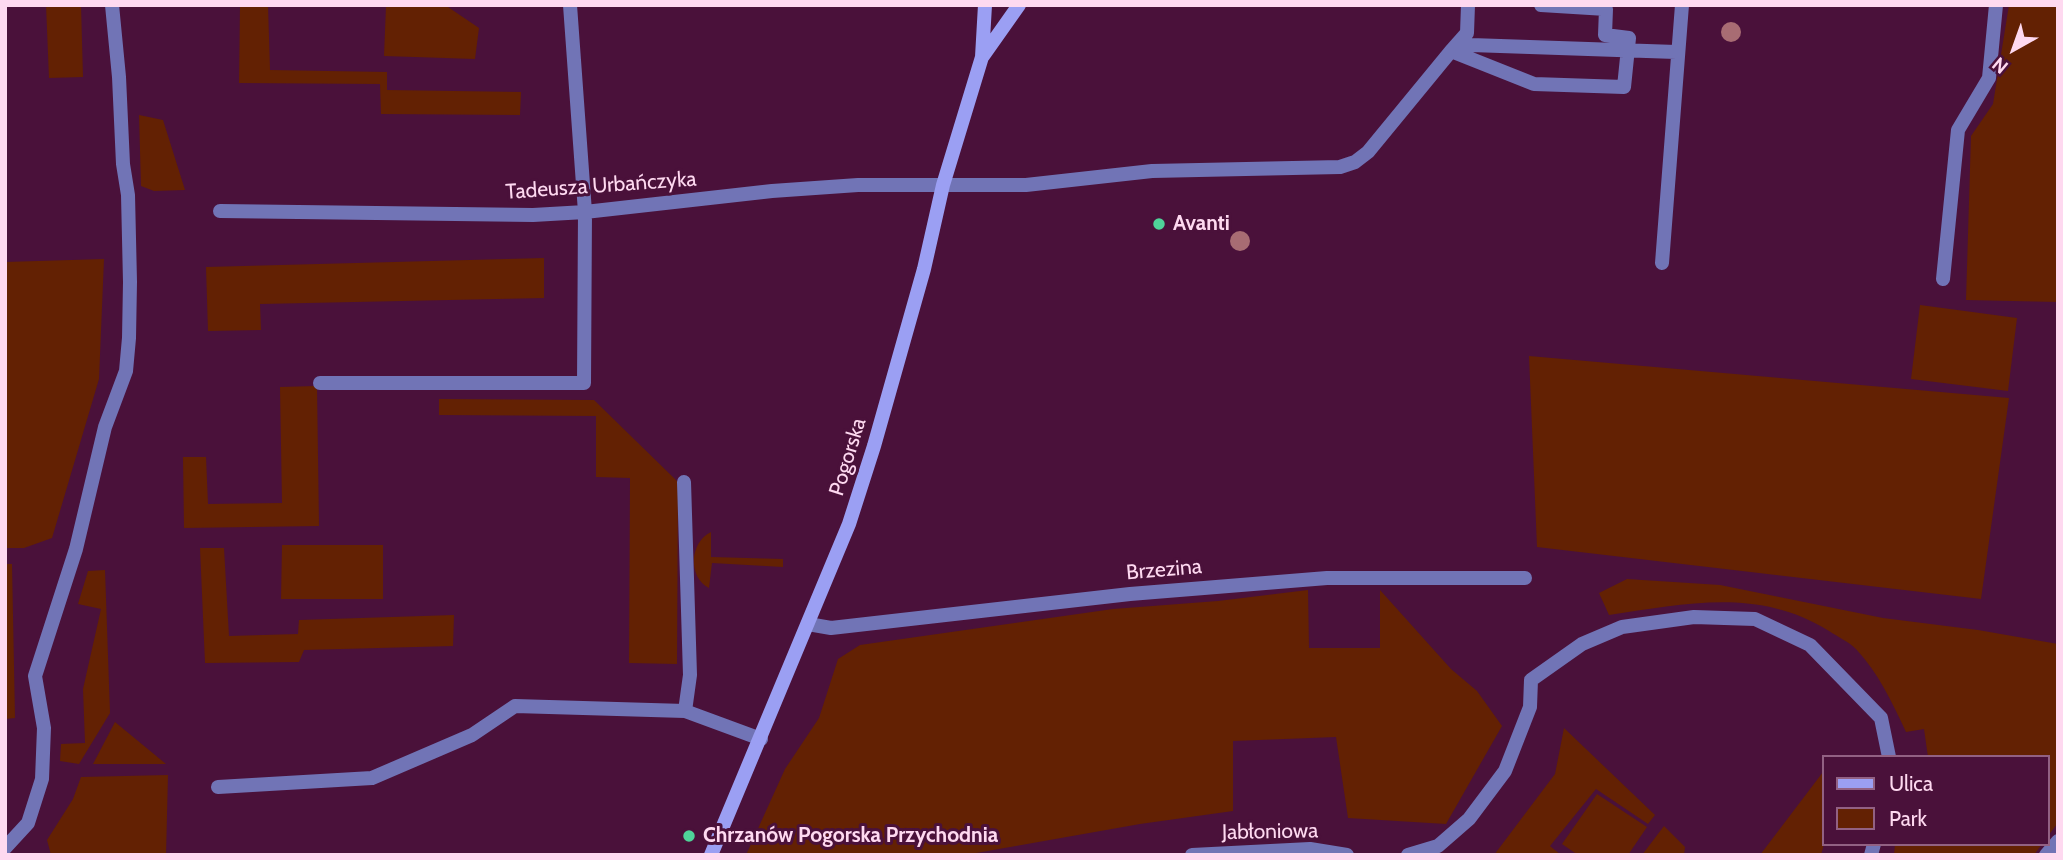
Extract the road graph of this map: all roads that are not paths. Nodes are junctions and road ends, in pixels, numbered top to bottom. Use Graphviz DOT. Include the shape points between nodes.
graph roads {
  1 [pos="112,5"];
  2 [pos="570,5"];
  3 [pos="985,5"];
  4 [pos="1019,5"];
  5 [pos="1468,5"];
  6 [pos="1541,5"];
  7 [pos="1682,5"];
  8 [pos="1996,5"];
  9 [pos="1628,50"];
  10 [pos="1451,51"];
  11 [pos="1676,52"];
  12 [pos="982,57"];
  13 [pos="943,185"];
  14 [pos="220,211"];
  15 [pos="584,212"];
  16 [pos="1662,263"];
  17 [pos="1943,279"];
  18 [pos="320,383"];
  19 [pos="684,482"];
  20 [pos="1525,578"];
  21 [pos="808,624"];
  22 [pos="685,711"];
  23 [pos="761,739"];
  24 [pos="1889,755"];
  25 [pos="218,787"];
  26 [pos="2058,841"];
  27 [pos="5,848"];
  28 [pos="711,855"];
  29 [pos="1192,855"];
  30 [pos="1347,855"];
  31 [pos="1408,855"];
  32 [pos="2046,855"];
  1 -- 27 [label="street" via="128,195 131,282 126,370 105,427 76,549 35,676 44,728 42,779 28,823"];
  2 -- 15 [label="street"];
  3 -- 12 [label="street, Pogorska"];
  4 -- 12 [label="street, Pogorska"];
  5 -- 10 [label="street, Tadeusza Urbańczyka" via="1467,33"];
  6 -- 9 [label="street" via="1606,9 1605,35 1629,38"];
  7 -- 11 [label="street"];
  8 -- 17 [label="street" via="1989,78 1958,130"];
  9 -- 10 [label="street" via="1471,45"];
  9 -- 10 [label="street" via="1624,87 1534,84"];
  9 -- 11 [label="street"];
  10 -- 13 [label="street, Tadeusza Urbańczyka" via="1368,152 1340,167 1152,171 1026,184"];
  11 -- 16 [label="street"];
  12 -- 13 [label="street, Pogorska"];
  13 -- 15 [label="street, Tadeusza Urbańczyka" via="772,191"];
  13 -- 21 [label="street, Pogorska" via="925,269 874,446 849,524"];
  14 -- 15 [label="street, Tadeusza Urbańczyka"];
  15 -- 18 [label="street" via="584,383"];
  19 -- 22 [label="street" via="690,663"];
  20 -- 21 [label="street, Brzezina" via="1327,578 1130,594 831,628"];
  21 -- 23 [label="street, Pogorska"];
  22 -- 23 [label="street"];
  22 -- 25 [label="street" via="515,706 472,735 372,778"];
  23 -- 28 [label="street, Pogorska"];
  24 -- 31 [label="street" via="1881,718 1810,645 1755,619 1694,617 1622,627 1582,644 1531,680 1530,707 1505,771 1469,819 1446,840"];
  26 -- 32 [label="street"];
  29 -- 30 [label="street, Jabłoniowa" via="1310,849"];
}
